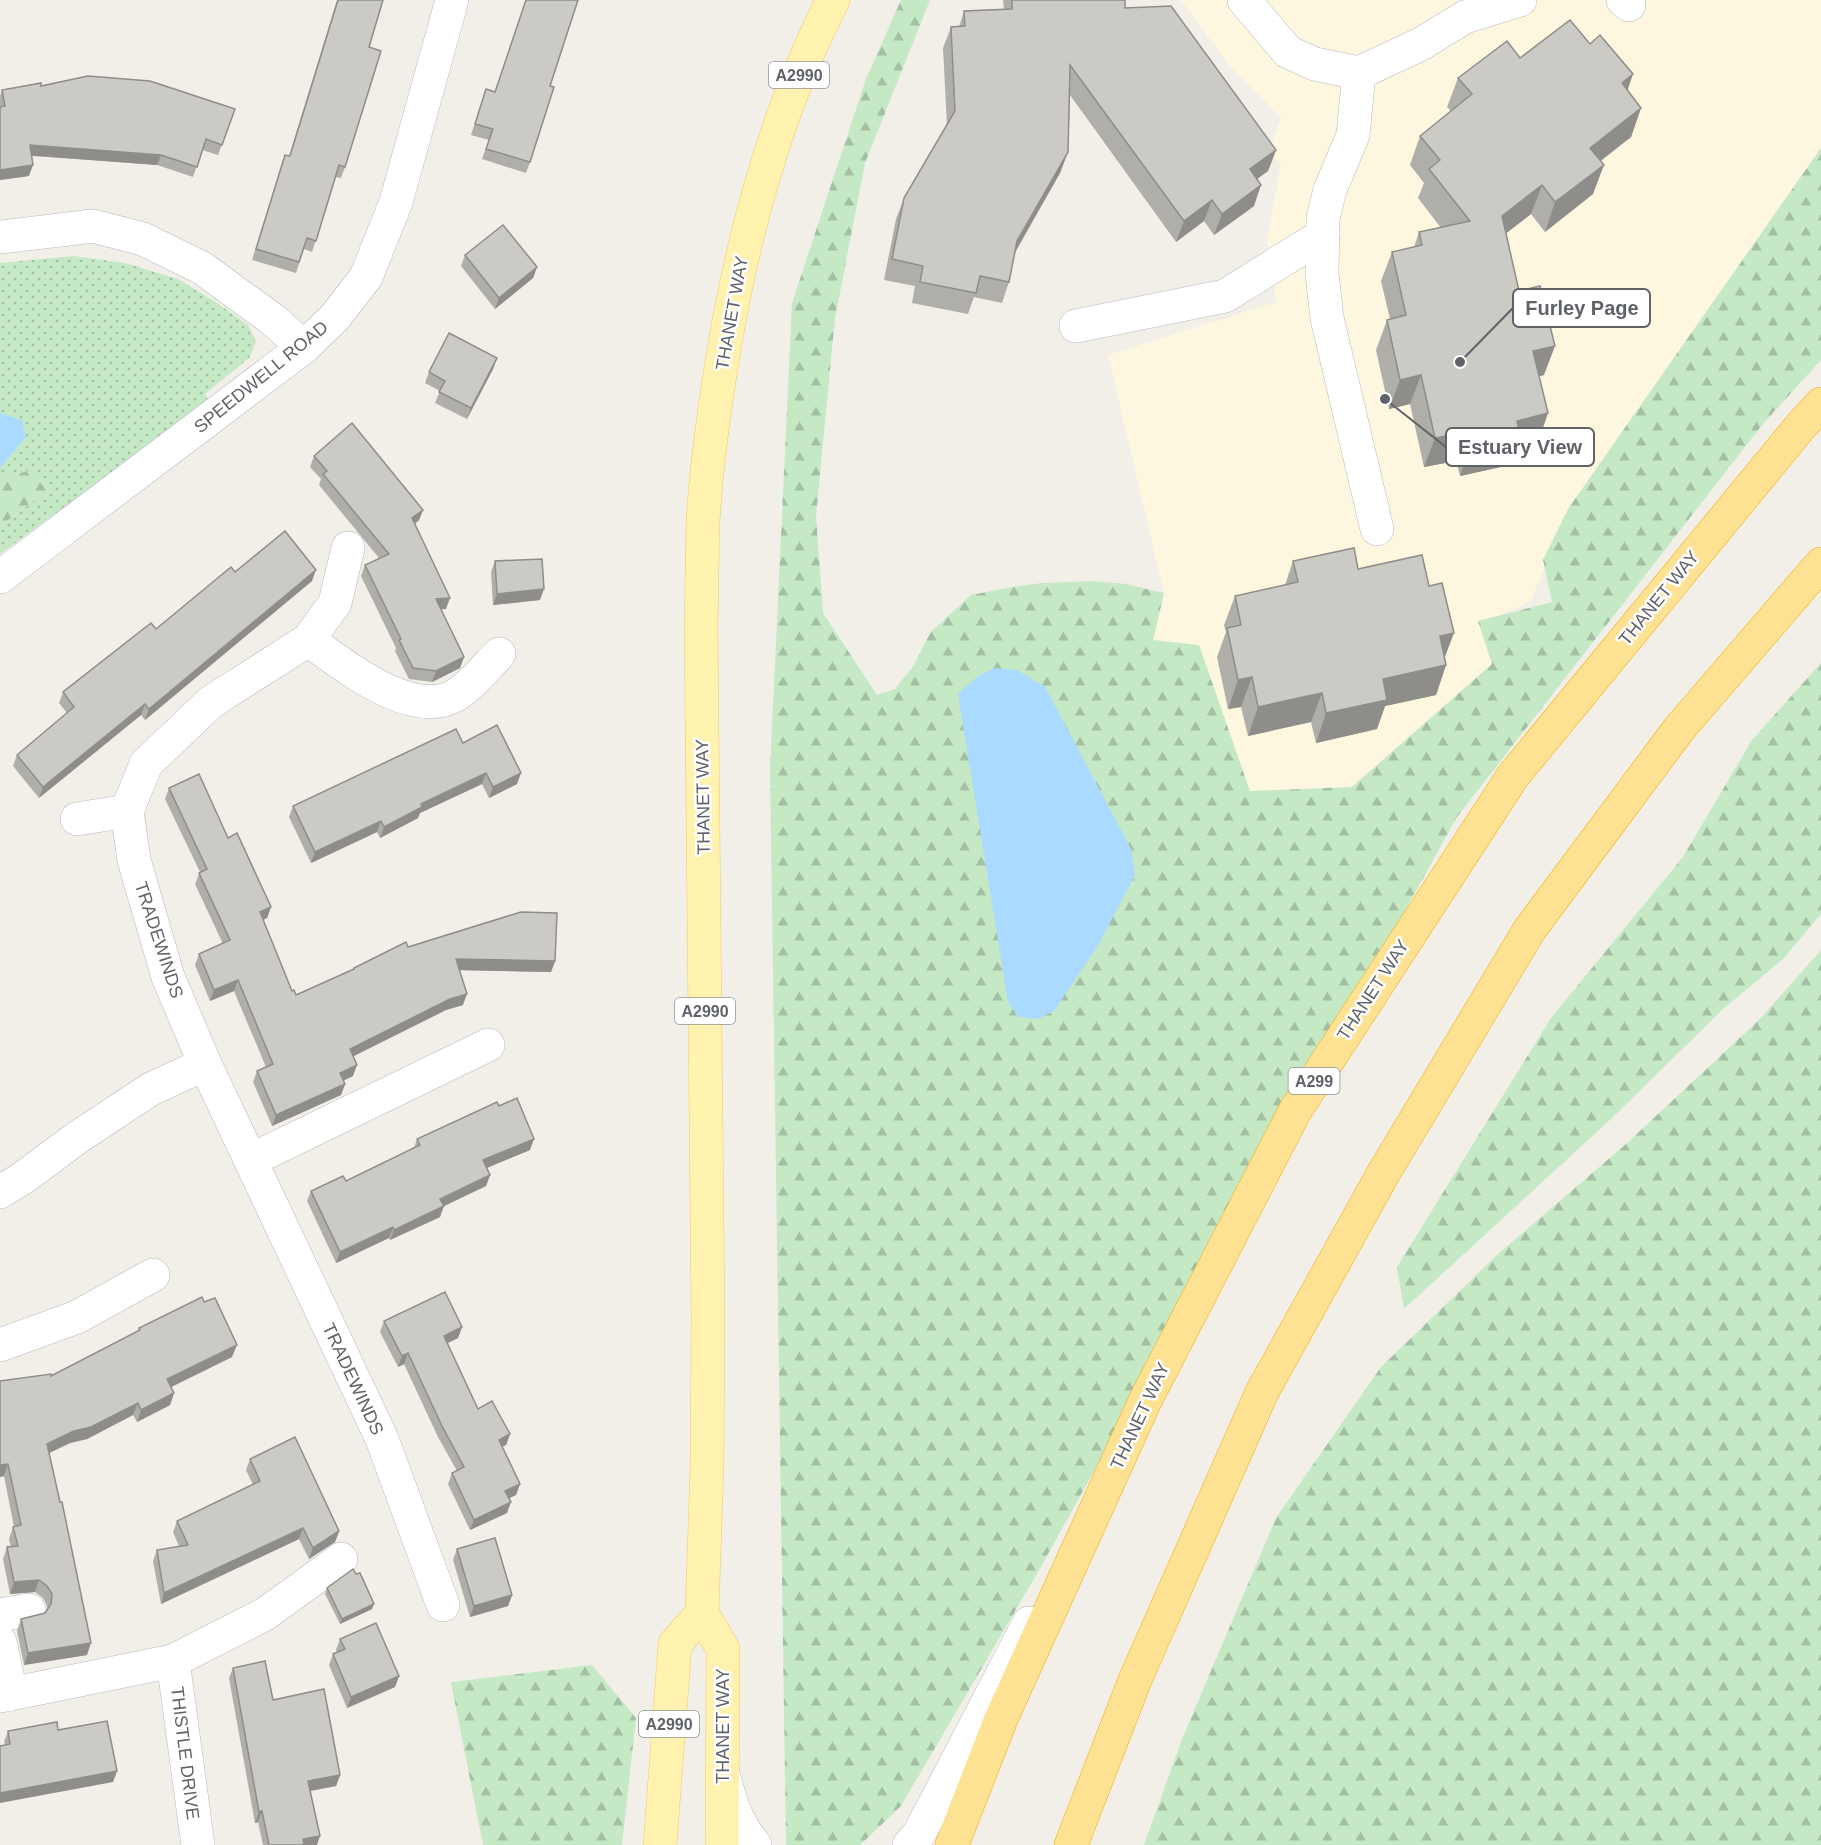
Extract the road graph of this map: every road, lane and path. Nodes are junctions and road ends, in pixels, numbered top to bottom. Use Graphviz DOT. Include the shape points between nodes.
graph roads {
  1 [pos="452,0"];
  2 [pos="833,0"];
  3 [pos="1244,0"];
  4 [pos="1520,0"];
  5 [pos="1463,9"];
  6 [pos="1359,73"];
  7 [pos="1323,235"];
  8 [pos="0,237"];
  9 [pos="1076,326"];
  10 [pos="304,347"];
  11 [pos="1821,404"];
  12 [pos="1377,529"];
  13 [pos="348,548"];
  14 [pos="1821,564"];
  15 [pos="0,577"];
  16 [pos="308,640"];
  17 [pos="499,654"];
  18 [pos="127,812"];
  19 [pos="77,819"];
  20 [pos="488,1045"];
  21 [pos="205,1064"];
  22 [pos="250,1160"];
  23 [pos="0,1192"];
  24 [pos="153,1275"];
  25 [pos="0,1345"];
  26 [pos="1145,1401"];
  27 [pos="341,1559"];
  28 [pos="443,1605"];
  29 [pos="702,1613"];
  30 [pos="0,1642"];
  31 [pos="173,1661"];
  32 [pos="6,1695"];
  33 [pos="723,1773"];
  34 [pos="198,1845"];
  35 [pos="660,1845"];
  36 [pos="722,1845"];
  37 [pos="755,1845"];
  38 [pos="909,1845"];
  39 [pos="952,1845"];
  40 [pos="1071,1845"];
  1 -- 10 [label="street, SPEEDWELL ROAD" via="396,202 366,277 335,317"];
  2 -- 29 [label="main road, THANET WAY / A2990" via="797,79 747,231 715,410 704,520 701,638 708,1352"];
  3 -- 6 [label="street" via="1288,52 1315,64"];
  4 -- 5 [label="street"];
  5 -- 6 [label="street" via="1421,44"];
  6 -- 7 [label="street" via="1353,135 1330,190"];
  7 -- 9 [label="street" via="1225,296"];
  7 -- 12 [label="street" via="1327,318"];
  8 -- 10 [label="street" via="93,226 143,239 202,268"];
  10 -- 15 [label="street, SPEEDWELL ROAD"];
  11 -- 26 [label="highway, THANET WAY / A299" via="1513,776 1295,1111"];
  13 -- 16 [label="street, TRADEWINDS" via="335,603"];
  14 -- 40 [label="highway" via="1679,729 1530,929 1383,1174 1262,1392 1135,1680"];
  16 -- 17 [label="street" via="399,697 429,702 453,696 469,686"];
  16 -- 18 [label="street, TRADEWINDS" via="211,702 146,764"];
  18 -- 19 [label="street"];
  18 -- 21 [label="street, TRADEWINDS" via="134,861 168,977"];
  20 -- 22 [label="street"];
  21 -- 22 [label="street, TRADEWINDS"];
  21 -- 23 [label="street" via="151,1089"];
  22 -- 28 [label="street, TRADEWINDS" via="382,1439"];
  24 -- 25 [label="street" via="77,1317"];
  26 -- 38 [label="street" via="919,1834"];
  26 -- 39 [label="highway, THANET WAY / A299" via="1001,1719"];
  27 -- 31 [label="street, THISTLE DRIVE" via="265,1614"];
  29 -- 33 [label="main road, THANET WAY / A2990" via="723,1649"];
  29 -- 35 [label="main road, A2990" via="675,1644"];
  30 -- 32 [label="street"];
  31 -- 32 [label="street, THISTLE DRIVE"];
  31 -- 34 [label="street, THISTLE DRIVE"];
  33 -- 36 [label="main road, THANET WAY / A2990"];
  33 -- 37 [label="street" via="731,1803"];
}
